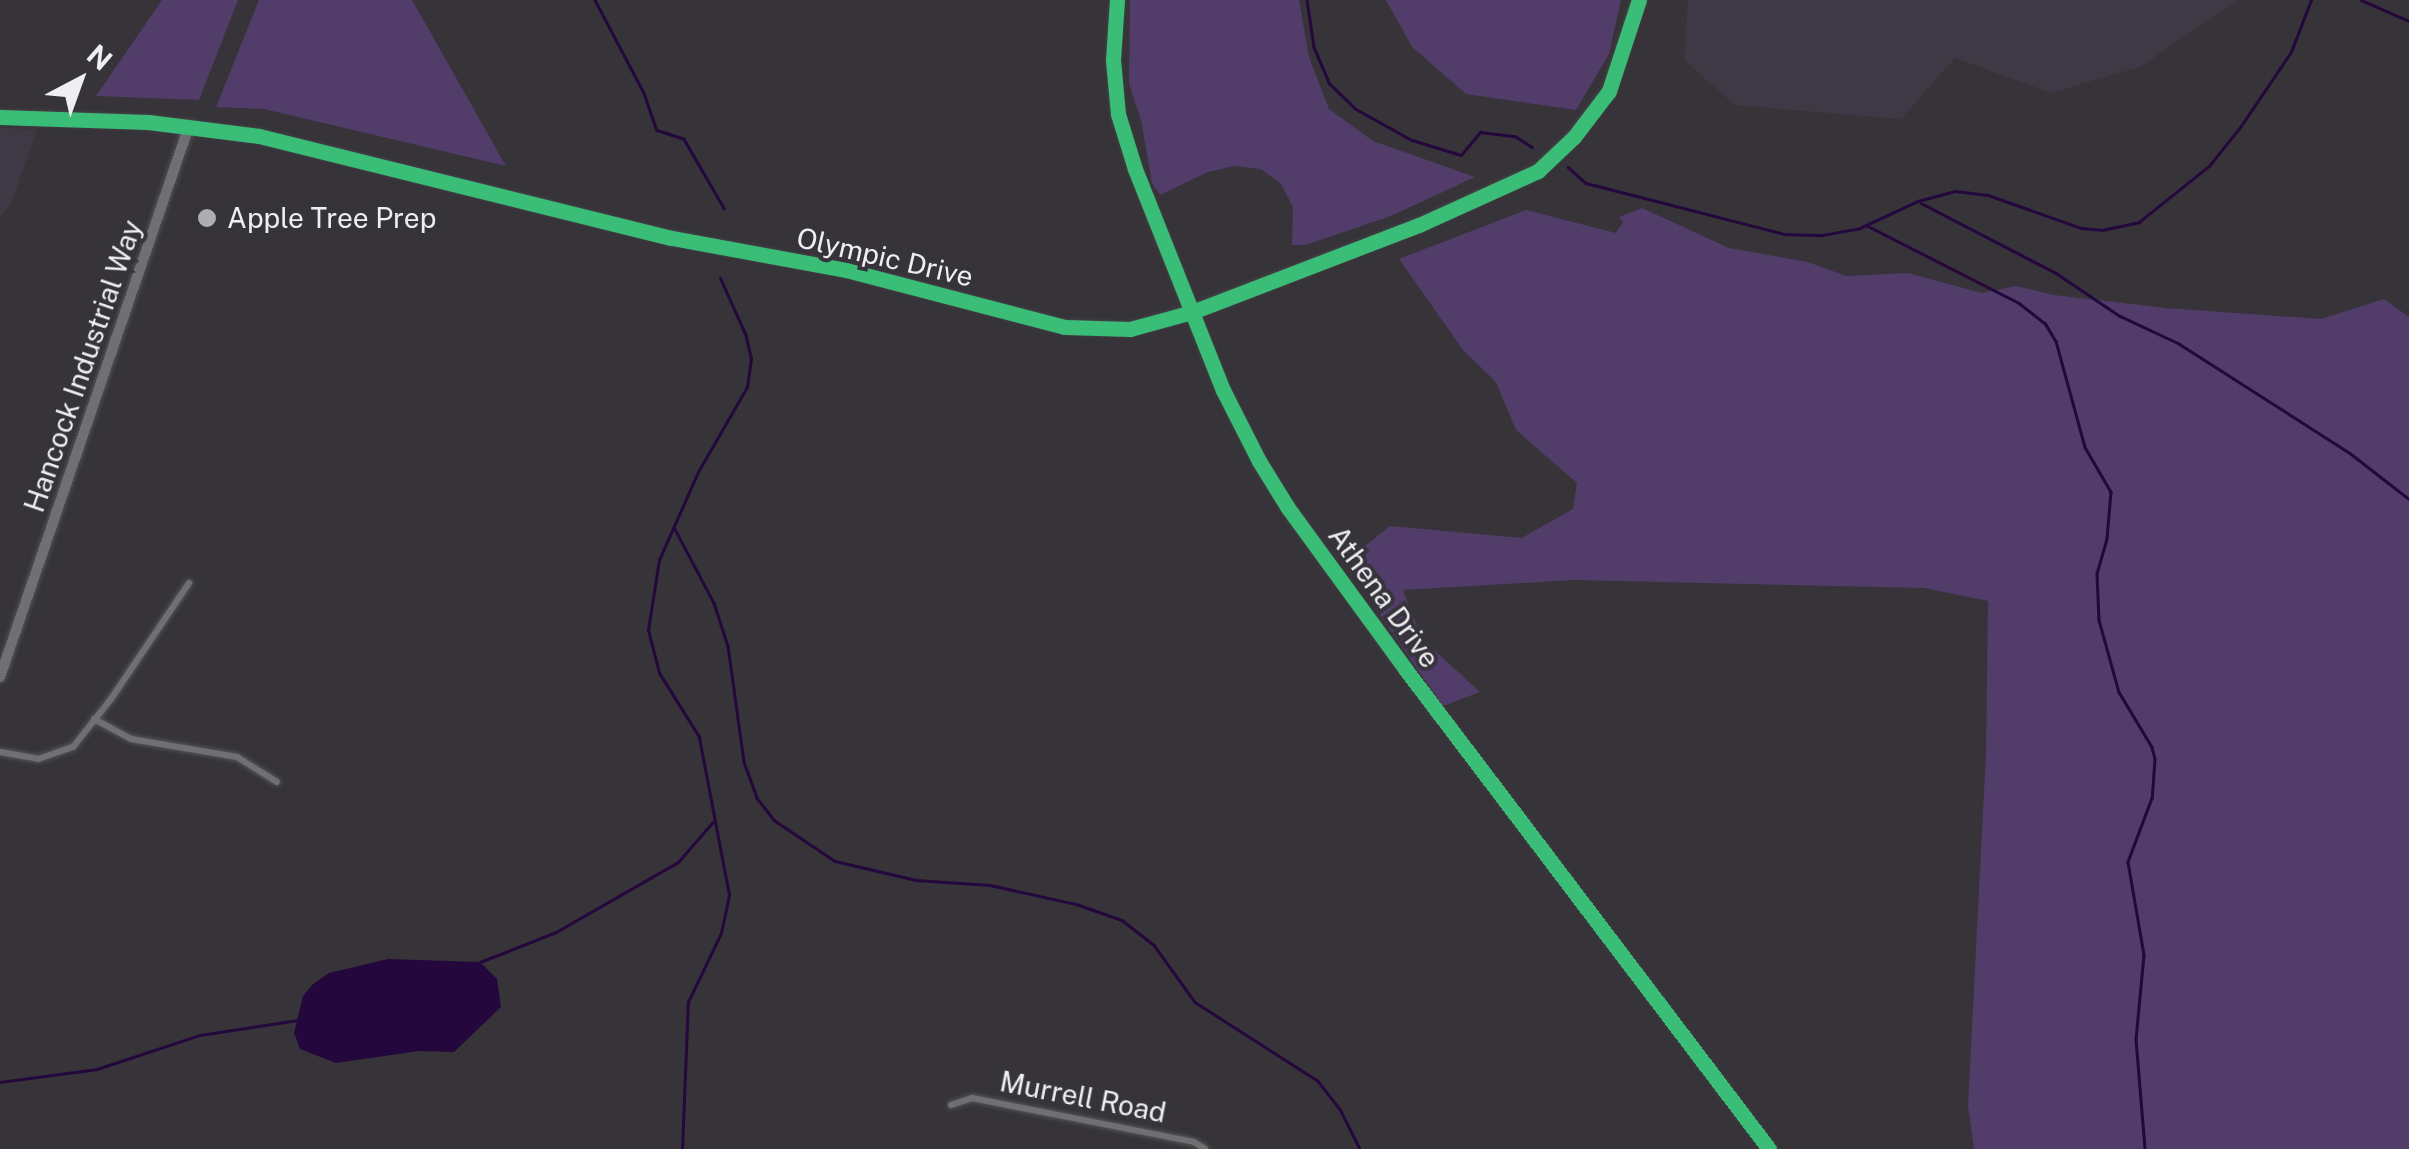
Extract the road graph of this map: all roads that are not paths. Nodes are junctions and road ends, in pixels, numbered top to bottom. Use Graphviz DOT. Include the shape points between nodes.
graph roads {
  1 [pos="1117,0"];
  2 [pos="1638,0"];
  3 [pos="0,117"];
  4 [pos="189,126"];
  5 [pos="1192,312"];
  6 [pos="189,583"];
  7 [pos="0,677"];
  8 [pos="94,719"];
  9 [pos="0,752"];
  10 [pos="276,782"];
  11 [pos="952,1106"];
  12 [pos="1205,1149"];
  13 [pos="1769,1149"];
  1 -- 5 [label="street, Athena Drive" via="1118,114"];
  2 -- 5 [label="street, Olympic Drive" via="1609,91 1538,171 1419,225"];
  3 -- 4 [label="street, Olympic Drive"];
  4 -- 5 [label="street, Olympic Drive" via="294,144 672,238 846,270 1065,327 1130,329"];
  4 -- 7 [label="street, Hancock Industrial Way"];
  5 -- 13 [label="street, Athena Drive" via="1238,424 1288,508"];
  6 -- 8 [label="street"];
  8 -- 9 [label="street" via="73,746 38,759"];
  8 -- 10 [label="street" via="132,739 237,757"];
  11 -- 12 [label="street, Murrell Road" via="972,1098"];
}
